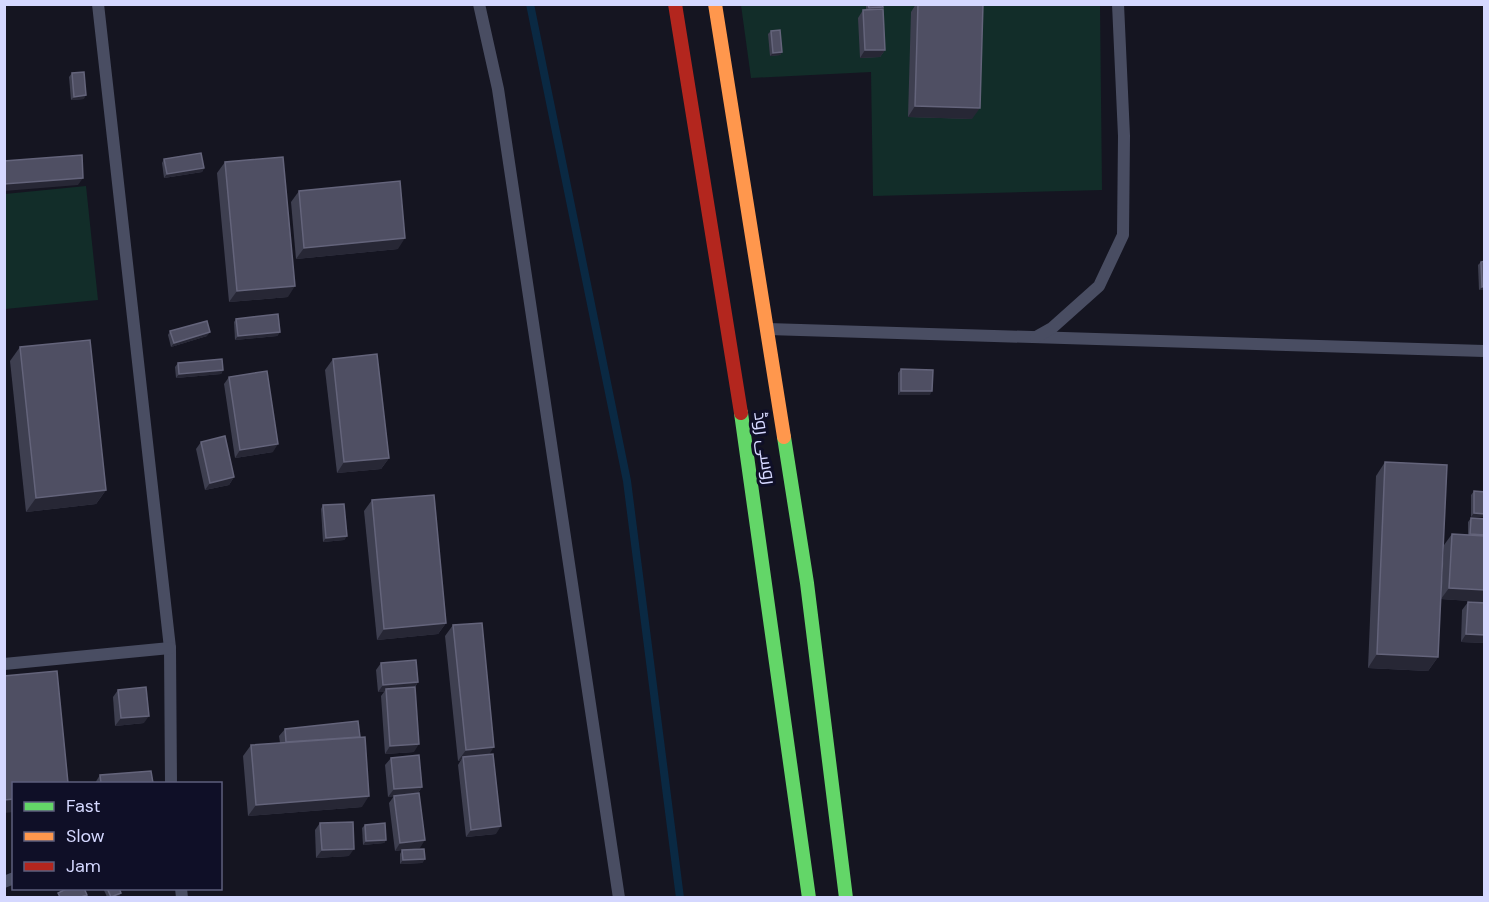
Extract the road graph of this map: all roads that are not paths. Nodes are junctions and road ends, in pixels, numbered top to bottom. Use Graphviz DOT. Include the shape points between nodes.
graph roads {
  1 [pos="99,4"];
  2 [pos="479,4"];
  3 [pos="675,4"];
  4 [pos="715,4"];
  5 [pos="1118,4"];
  6 [pos="767,329"];
  7 [pos="1035,337"];
  8 [pos="1485,351"];
  9 [pos="170,648"];
  10 [pos="4,664"];
  11 [pos="171,782"];
  12 [pos="619,897"];
  13 [pos="809,897"];
  14 [pos="846,897"];
  1 -- 9 [label="lane"];
  2 -- 12 [label="lane" via="498,89"];
  3 -- 13 [label="main road, روسی روڈ" via="714,229"];
  4 -- 6 [label="main road, روسی روڈ"];
  5 -- 7 [label="lane" via="1124,136 1123,235 1099,286 1052,328"];
  6 -- 7 [label="lane"];
  6 -- 14 [label="main road, روسی روڈ" via="807,583"];
  7 -- 8 [label="lane"];
  9 -- 10 [label="lane"];
  9 -- 11 [label="lane"];
}
